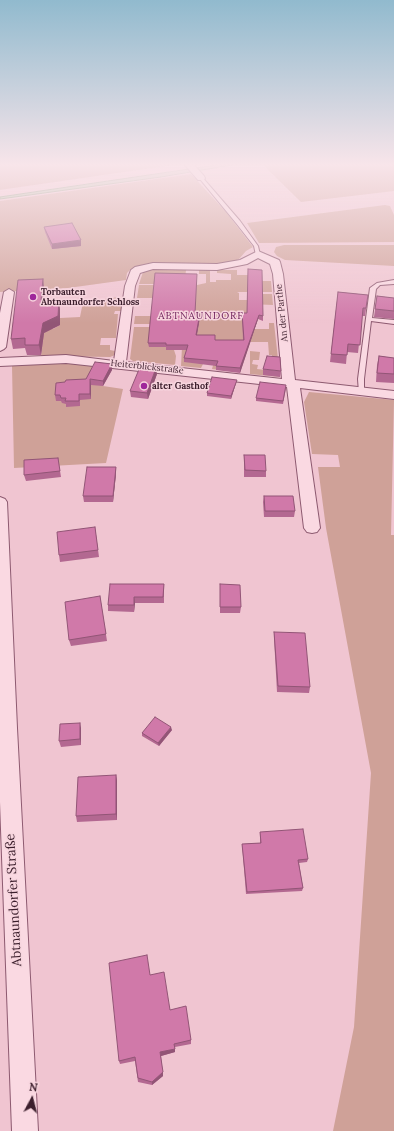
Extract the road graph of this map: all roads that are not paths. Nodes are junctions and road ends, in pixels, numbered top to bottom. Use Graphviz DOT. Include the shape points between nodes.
graph roads {
  1 [pos="234,218"];
  2 [pos="258,254"];
  3 [pos="394,282"];
  4 [pos="9,292"];
  5 [pos="369,319"];
  6 [pos="394,322"];
  7 [pos="0,347"];
  8 [pos="0,362"];
  9 [pos="120,364"];
  10 [pos="291,384"];
  11 [pos="361,392"];
  12 [pos="394,395"];
  13 [pos="0,502"];
  14 [pos="312,528"];
  15 [pos="25,1131"];
  1 -- 2 [label="lane" via="256,246"];
  2 -- 9 [label="street" via="243,262 217,267 153,266 135,272 130,286"];
  2 -- 10 [label="street, An der Parthe" via="275,262"];
  3 -- 5 [label="lane" via="379,284 373,288"];
  4 -- 7 [label="street"];
  5 -- 6 [label="lane"];
  5 -- 11 [label="lane"];
  8 -- 9 [label="street, Heiterblickstraße" via="66,359"];
  9 -- 10 [label="street, Heiterblickstraße"];
  10 -- 11 [label="street, Heiterblickstraße"];
  10 -- 14 [label="street"];
  11 -- 12 [label="street, Heiterblickstraße"];
  13 -- 15 [label="street, Abtnaundorfer Straße" via="6,728"];
}
